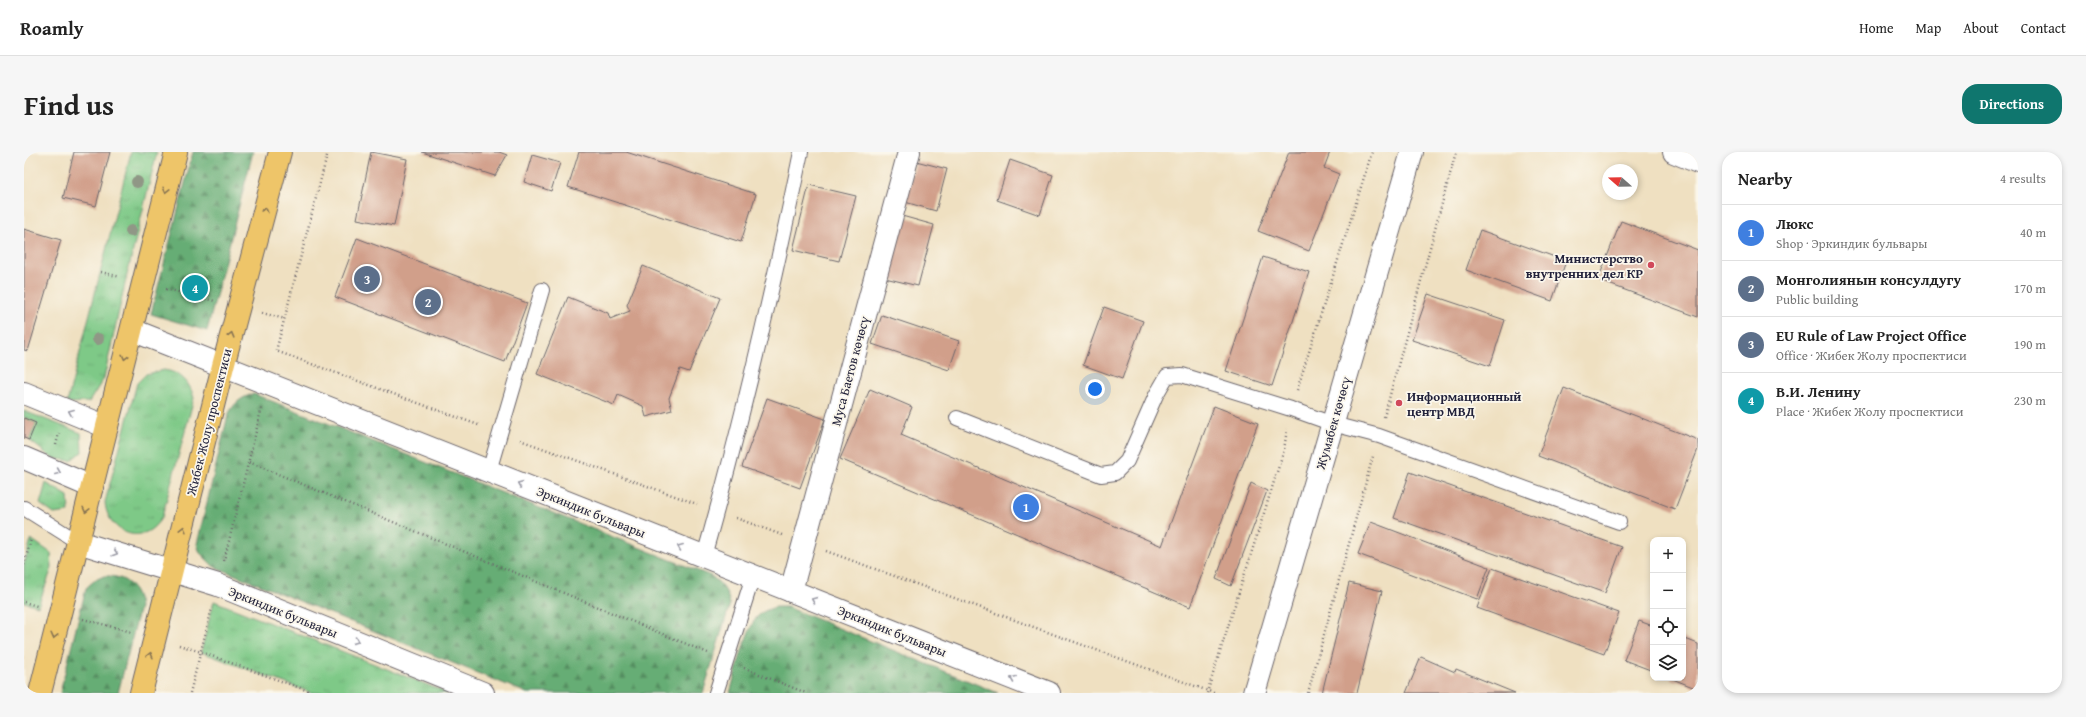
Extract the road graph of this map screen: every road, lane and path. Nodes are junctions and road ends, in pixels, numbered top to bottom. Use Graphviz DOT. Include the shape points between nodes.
graph roads {
  1 [pos="176,152"];
  2 [pos="280,152"];
  3 [pos="328,152"];
  4 [pos="801,152"];
  5 [pos="909,152"];
  6 [pos="1372,152"];
  7 [pos="1412,152"];
  8 [pos="1674,152"];
  9 [pos="1698,162"];
  10 [pos="101,272"];
  11 [pos="126,279"];
  12 [pos="165,288"];
  13 [pos="542,290"];
  14 [pos="215,301"];
  15 [pos="258,312"];
  16 [pos="285,319"];
  17 [pos="132,330"];
  18 [pos="276,351"];
  19 [pos="223,366"];
  20 [pos="24,393"];
  21 [pos="262,405"];
  22 [pos="1291,409"];
  23 [pos="957,418"];
  24 [pos="1333,424"];
  25 [pos="107,427"];
  26 [pos="60,431"];
  27 [pos="54,452"];
  28 [pos="24,458"];
  29 [pos="249,462"];
  30 [pos="489,472"];
  31 [pos="92,487"];
  32 [pos="24,508"];
  33 [pos="1619,522"];
  34 [pos="31,539"];
  35 [pos="78,542"];
  36 [pos="704,556"];
  37 [pos="224,562"];
  38 [pos="24,565"];
  39 [pos="172,570"];
  40 [pos="753,576"];
  41 [pos="791,591"];
  42 [pos="214,601"];
  43 [pos="24,602"];
  44 [pos="38,606"];
  45 [pos="79,618"];
  46 [pos="134,633"];
  47 [pos="174,644"];
  48 [pos="201,652"];
  49 [pos="727,660"];
  50 [pos="1192,684"];
  51 [pos="1208,692"];
  52 [pos="40,693"];
  53 [pos="140,693"];
  54 [pos="190,693"];
  55 [pos="314,693"];
  56 [pos="483,693"];
  57 [pos="716,693"];
  58 [pos="806,693"];
  59 [pos="1049,693"];
  60 [pos="1214,693"];
  61 [pos="1254,693"];
  1 -- 17 [label="main road, one-way"];
  19 -- 2 [label="main road, Жибек Жолу проспектиси, one-way"];
  3 -- 16 [label="path"];
  4 -- 36 [label="lane" via="752,376"];
  5 -- 41 [label="street, Муса Баетов көчөсү"];
  6 -- 22 [label="path"];
  7 -- 24 [label="street, Жумабек көчөсү"];
  8 -- 9 [label="street"];
  10 -- 11 [label="path"];
  12 -- 14 [label="path"];
  13 -- 30 [label="lane"];
  15 -- 16 [label="path"];
  16 -- 18 [label="path"];
  17 -- 19 [label="street, Эркиндик бульвары"];
  17 -- 25 [label="main road, one-way"];
  19 -- 30 [label="street, Эркиндик бульвары"];
  39 -- 19 [label="main road, Жибек Жолу проспектиси, one-way"];
  25 -- 20 [label="street, one-way"];
  21 -- 29 [label="path"];
  22 -- 23 [label="lane" via="1182,375 1167,376 1127,461 1115,473 1101,475"];
  22 -- 24 [label="lane"];
  22 -- 51 [label="path" via="1284,450"];
  24 -- 33 [label="lane" via="1379,436"];
  24 -- 61 [label="street, Жумабек көчөсү"];
  25 -- 31 [label="main road"];
  26 -- 27 [label="path"];
  28 -- 31 [label="street, one-way"];
  29 -- 37 [label="path"];
  29 -- 49 [label="path"];
  36 -- 30 [label="street, Эркиндик бульвары, one-way"];
  31 -- 35 [label="main road, one-way"];
  32 -- 35 [label="lane"];
  34 -- 38 [label="path"];
  35 -- 39 [label="street, Эркиндик бульвары, one-way"];
  35 -- 52 [label="main road, one-way"];
  36 -- 40 [label="street, Эркиндик бульвары"];
  53 -- 39 [label="main road, Жибек Жолу проспектиси, one-way"];
  39 -- 56 [label="street, Эркиндик бульвары, one-way" via="218,585"];
  40 -- 41 [label="street, Эркиндик бульвары"];
  40 -- 49 [label="lane"];
  59 -- 41 [label="street, Эркиндик бульвары, one-way"];
  42 -- 48 [label="path"];
  43 -- 44 [label="path"];
  45 -- 46 [label="path"];
  47 -- 48 [label="path"];
  48 -- 54 [label="path"];
  48 -- 55 [label="path"];
  49 -- 57 [label="lane"];
  49 -- 58 [label="path"];
  50 -- 51 [label="path"];
  51 -- 60 [label="path"];
}
